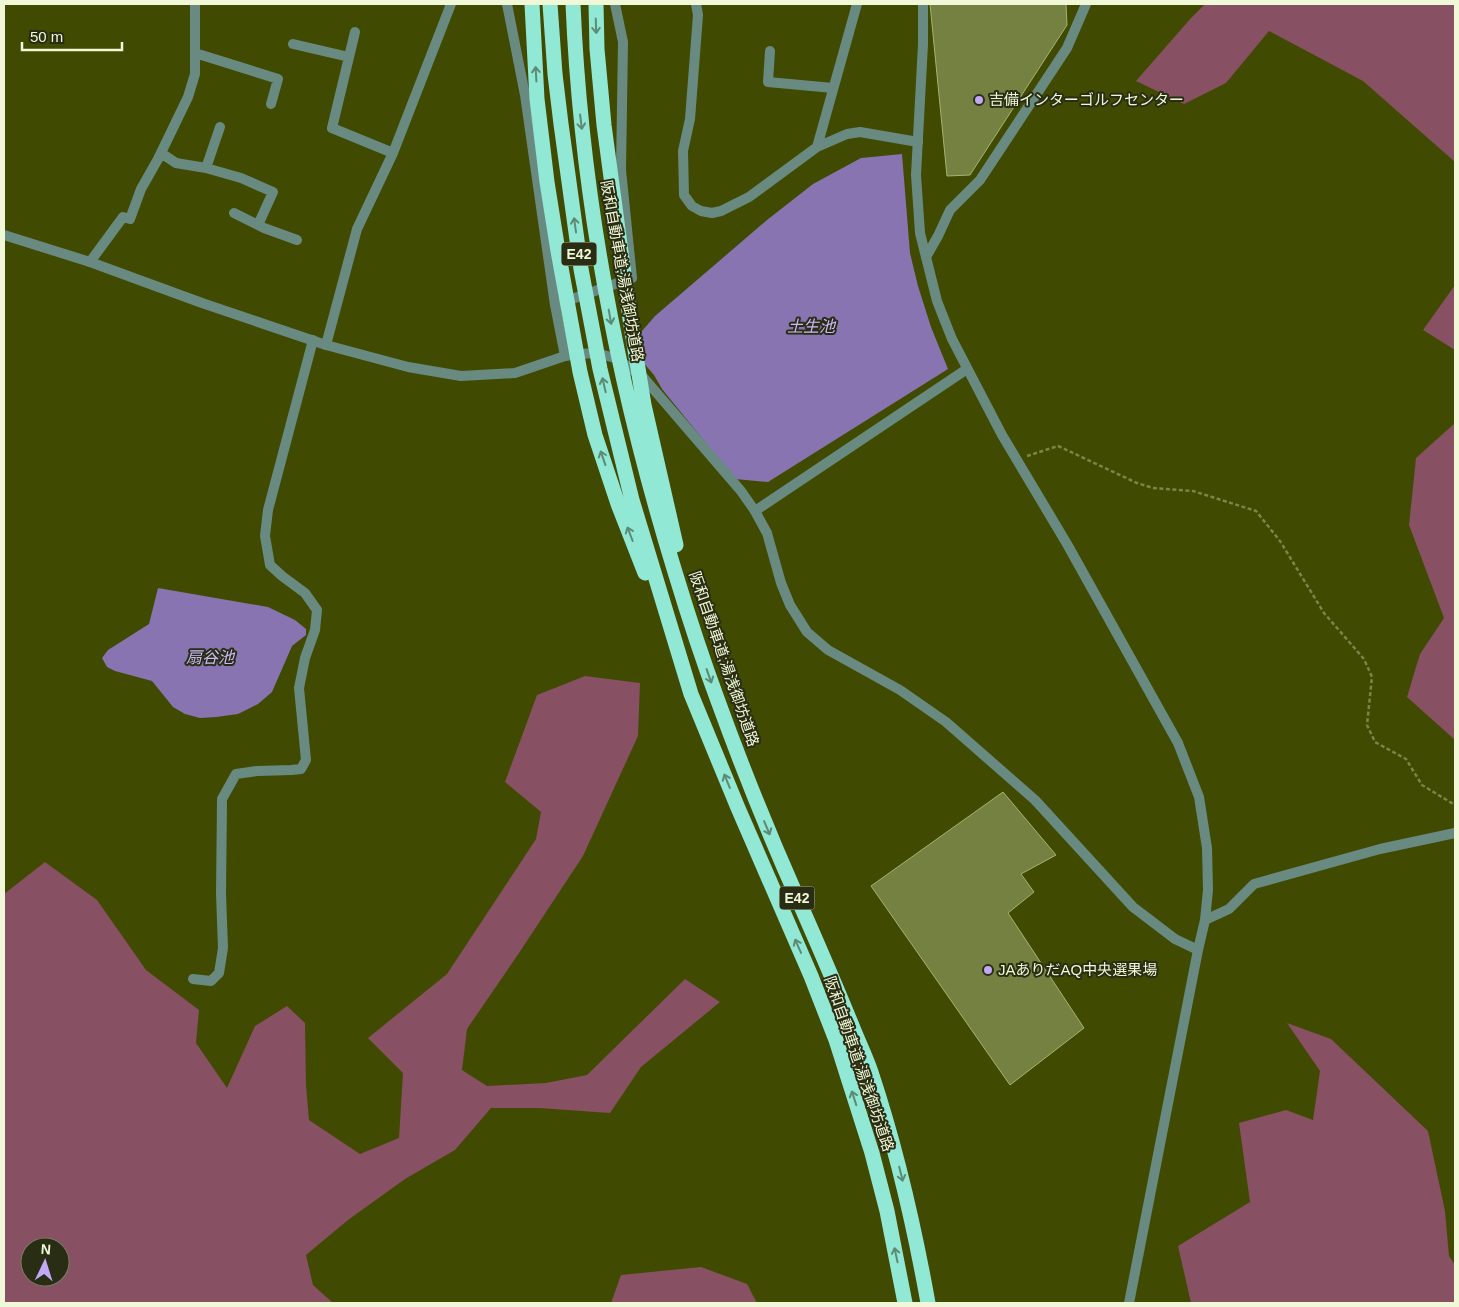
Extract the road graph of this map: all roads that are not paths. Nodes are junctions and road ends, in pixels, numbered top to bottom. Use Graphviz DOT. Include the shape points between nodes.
graph roads {
  1 [pos="195,4"];
  2 [pos="451,4"];
  3 [pos="507,4"];
  4 [pos="532,4"];
  5 [pos="550,4"];
  6 [pos="573,4"];
  7 [pos="596,4"];
  8 [pos="615,4"];
  9 [pos="696,4"];
  10 [pos="857,4"];
  11 [pos="923,4"];
  12 [pos="1086,4"];
  13 [pos="355,32"];
  14 [pos="294,44"];
  15 [pos="770,51"];
  16 [pos="195,52"];
  17 [pos="349,57"];
  18 [pos="833,88"];
  19 [pos="271,104"];
  20 [pos="220,127"];
  21 [pos="918,142"];
  22 [pos="817,147"];
  23 [pos="161,153"];
  24 [pos="393,153"];
  25 [pos="206,168"];
  26 [pos="234,213"];
  27 [pos="258,225"];
  28 [pos="4,235"];
  29 [pos="297,240"];
  30 [pos="926,257"];
  31 [pos="90,262"];
  32 [pos="555,306"];
  33 [pos="313,340"];
  34 [pos="326,345"];
  35 [pos="565,356"];
  36 [pos="967,369"];
  37 [pos="658,494"];
  38 [pos="625,502"];
  39 [pos="755,511"];
  40 [pos="1455,833"];
  41 [pos="1205,920"];
  42 [pos="1198,950"];
  43 [pos="194,979"];
  44 [pos="905,1303"];
  45 [pos="928,1303"];
  46 [pos="1129,1303"];
  1 -- 16 [label="street"];
  2 -- 24 [label="street"];
  3 -- 32 [label="street" via="525,94"];
  38 -- 4 [label="highway, one-way" via="595,435 558,251 537,99"];
  38 -- 5 [label="highway, E42, one-way" via="581,269 560,124"];
  6 -- 37 [label="highway, 阪和自動車道;湯浅御坊道路 / E42, one-way" via="579,111 598,247 626,393"];
  7 -- 37 [label="highway, one-way" via="604,125"];
  8 -- 32 [label="street" via="623,42 621,170 632,278"];
  9 -- 22 [label="street" via="698,15 690,119 683,151 684,195 692,206 712,213 720,211 748,197"];
  10 -- 18 [label="street"];
  11 -- 21 [label="street"];
  12 -- 30 [label="street" via="1067,48 980,180 950,210"];
  13 -- 17 [label="street"];
  14 -- 17 [label="street"];
  15 -- 18 [label="street" via="768,82"];
  16 -- 19 [label="street" via="278,80"];
  16 -- 23 [label="street" via="195,74 188,97"];
  17 -- 24 [label="street" via="332,128"];
  18 -- 22 [label="street"];
  20 -- 25 [label="street"];
  21 -- 22 [label="street" via="860,132"];
  21 -- 30 [label="street" via="918,206"];
  23 -- 25 [label="street" via="176,163"];
  23 -- 31 [label="street" via="141,189 130,219 123,217"];
  24 -- 34 [label="street" via="357,229"];
  25 -- 27 [label="street" via="274,192"];
  26 -- 27 [label="street"];
  27 -- 29 [label="street"];
  28 -- 31 [label="street"];
  30 -- 36 [label="street" via="938,301"];
  31 -- 33 [label="street"];
  32 -- 35 [label="street"];
  33 -- 34 [label="street"];
  33 -- 43 [label="street" via="268,510 265,536 270,565 305,593 317,610 299,688 306,760 301,769 236,774 222,799 223,948 219,973 212,981"];
  34 -- 35 [label="street" via="408,367 461,376 515,372"];
  35 -- 39 [label="street" via="596,353 615,358 643,377"];
  36 -- 39 [label="street"];
  36 -- 41 [label="street" via="1178,743 1199,797 1207,848"];
  37 -- 45 [label="highway, 阪和自動車道;湯浅御坊道路 / E42, one-way" via="701,654 756,802 870,1070 901,1174"];
  44 -- 38 [label="highway, 阪和自動車道;湯浅御坊道路 / E42, one-way" via="877,1172 836,1040 691,694"];
  39 -- 42 [label="street" via="767,533 790,605 807,632 828,650 900,690 946,722 1035,800 1133,907 1175,939"];
  40 -- 41 [label="street" via="1380,849 1254,884 1229,909"];
  41 -- 42 [label="street"];
  42 -- 46 [label="street"];
}
